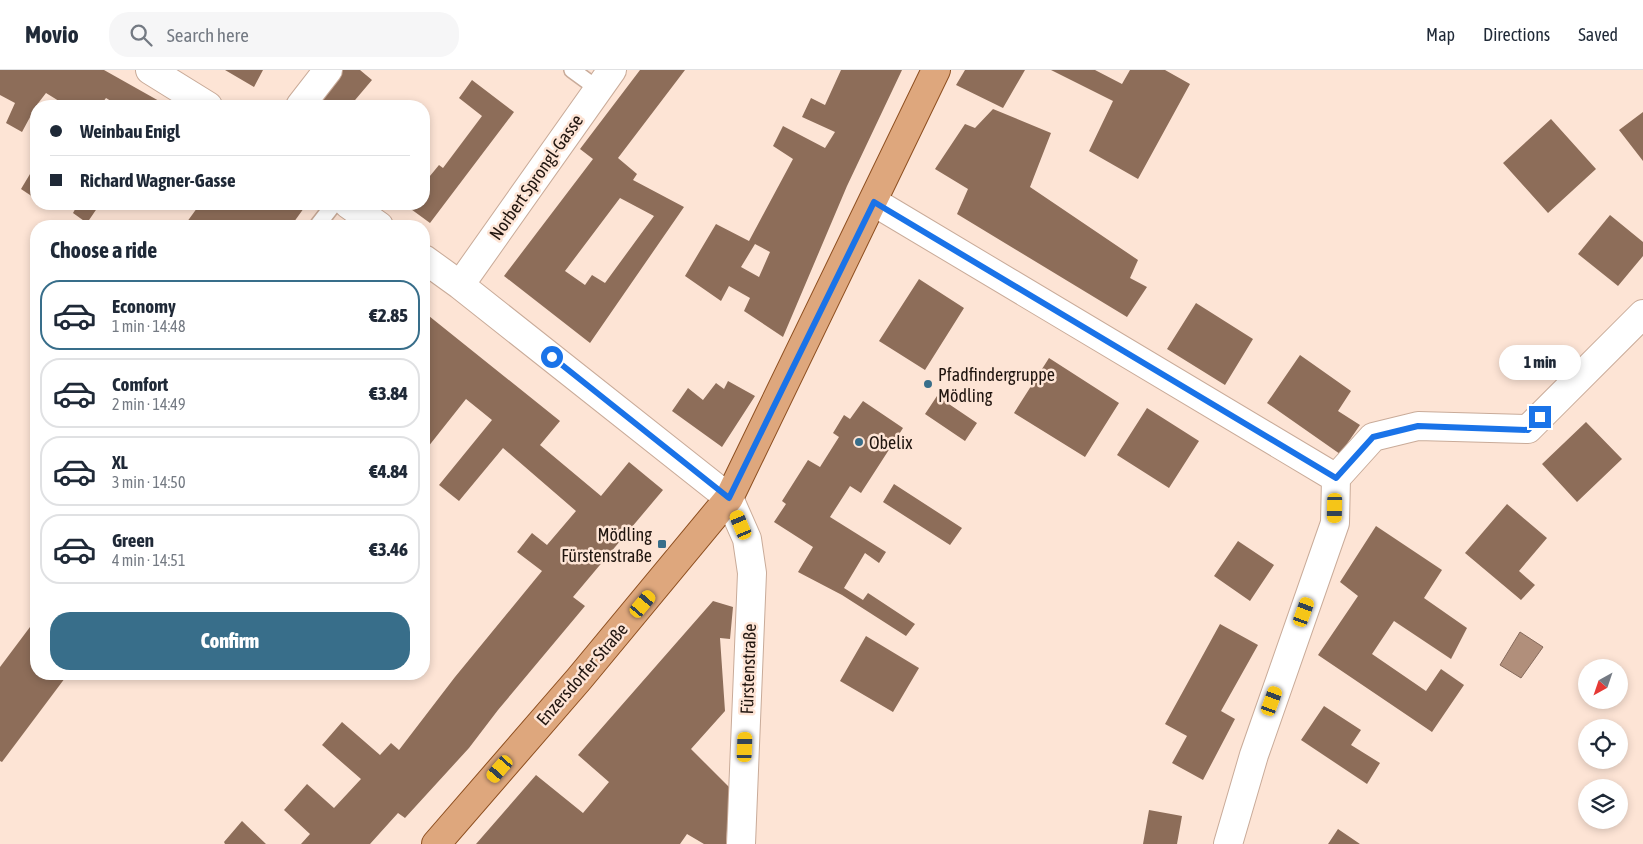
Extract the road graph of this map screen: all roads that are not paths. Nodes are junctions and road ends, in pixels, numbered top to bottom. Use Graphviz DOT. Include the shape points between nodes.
graph roads {
  1 [pos="150,70"];
  2 [pos="328,70"];
  3 [pos="572,70"];
  4 [pos="936,70"];
  5 [pos="605,80"];
  6 [pos="198,100"];
  7 [pos="305,100"];
  8 [pos="874,202"];
  9 [pos="329,210"];
  10 [pos="356,210"];
  11 [pos="322,220"];
  12 [pos="371,220"];
  13 [pos="430,262"];
  14 [pos="460,285"];
  15 [pos="1643,314"];
  16 [pos="1336,478"];
  17 [pos="729,498"];
  18 [pos="436,844"];
  19 [pos="741,844"];
  20 [pos="1228,844"];
  1 -- 6 [label="street"];
  2 -- 7 [label="street"];
  3 -- 5 [label="lane"];
  4 -- 8 [label="main road, Enzersdorfer Straße"];
  5 -- 14 [label="street, Norbert Sprongl-Gasse"];
  8 -- 16 [label="street"];
  8 -- 17 [label="main road, Enzersdorfer Straße"];
  9 -- 11 [label="lane"];
  10 -- 12 [label="street"];
  13 -- 14 [label="street"];
  14 -- 17 [label="street"];
  15 -- 16 [label="street" via="1528,430 1418,426 1373,437"];
  16 -- 20 [label="street" via="1335,523 1254,755"];
  17 -- 18 [label="main road, Enzersdorfer Straße"];
  17 -- 19 [label="street, Fürstenstraße" via="747,539 752,573"];
}
